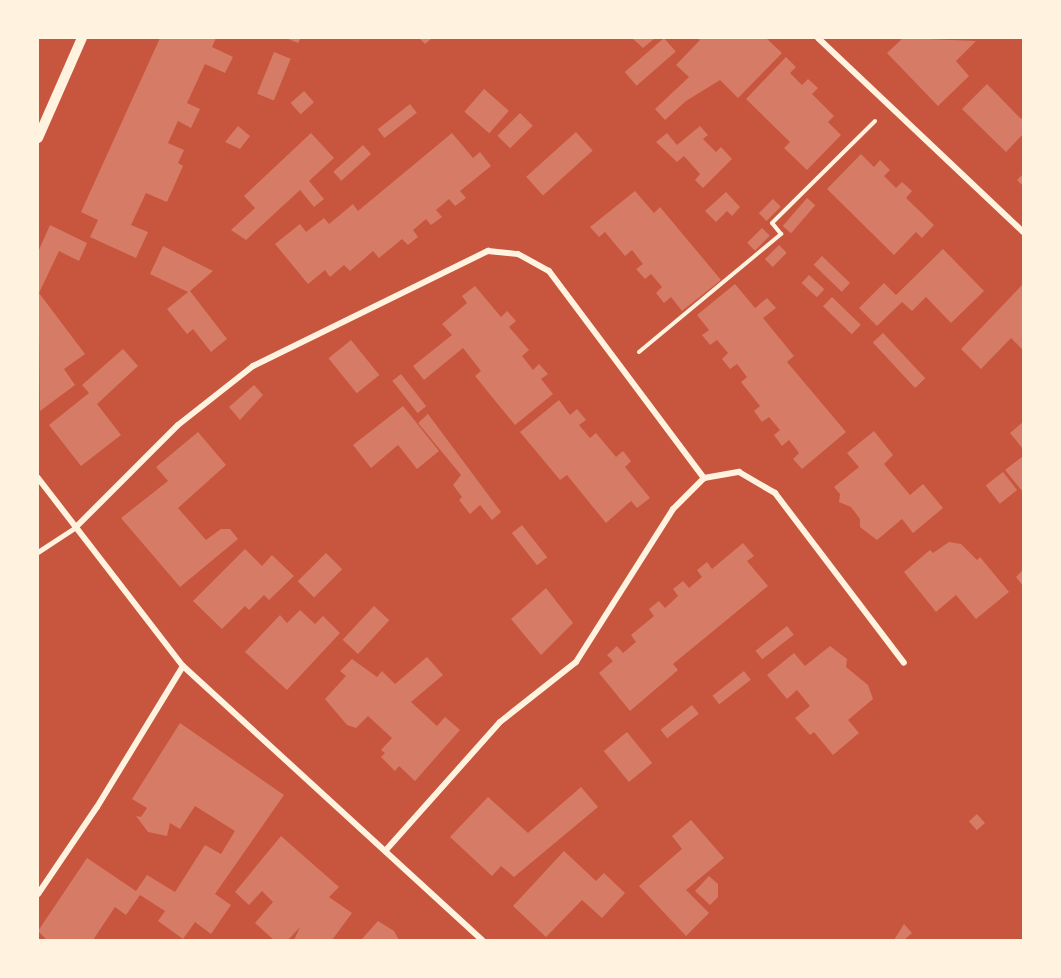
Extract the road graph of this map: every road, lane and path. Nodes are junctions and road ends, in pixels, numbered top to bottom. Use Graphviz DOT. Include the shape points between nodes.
graph roads {
  1 [pos="82,38"];
  2 [pos="818,38"];
  3 [pos="891,106"];
  4 [pos="38,138"];
  5 [pos="1023,233"];
  6 [pos="621,367"];
  7 [pos="38,478"];
  8 [pos="704,478"];
  9 [pos="76,527"];
  10 [pos="38,552"];
  11 [pos="904,663"];
  12 [pos="183,666"];
  13 [pos="386,850"];
  14 [pos="38,894"];
  15 [pos="482,940"];
  1 -- 4 [label="street"];
  2 -- 3 [label="street"];
  3 -- 5 [label="street"];
  3 -- 6 [label="path" via="772,223 781,234"];
  6 -- 8 [label="street"];
  6 -- 9 [label="street" via="549,271 518,254 488,251 253,366 178,425"];
  7 -- 9 [label="street"];
  8 -- 11 [label="street" via="739,472 775,493"];
  8 -- 13 [label="street" via="672,509 576,662 500,722"];
  9 -- 10 [label="lane"];
  9 -- 12 [label="street"];
  12 -- 13 [label="street"];
  12 -- 14 [label="street" via="97,807"];
  13 -- 15 [label="street"];
}
